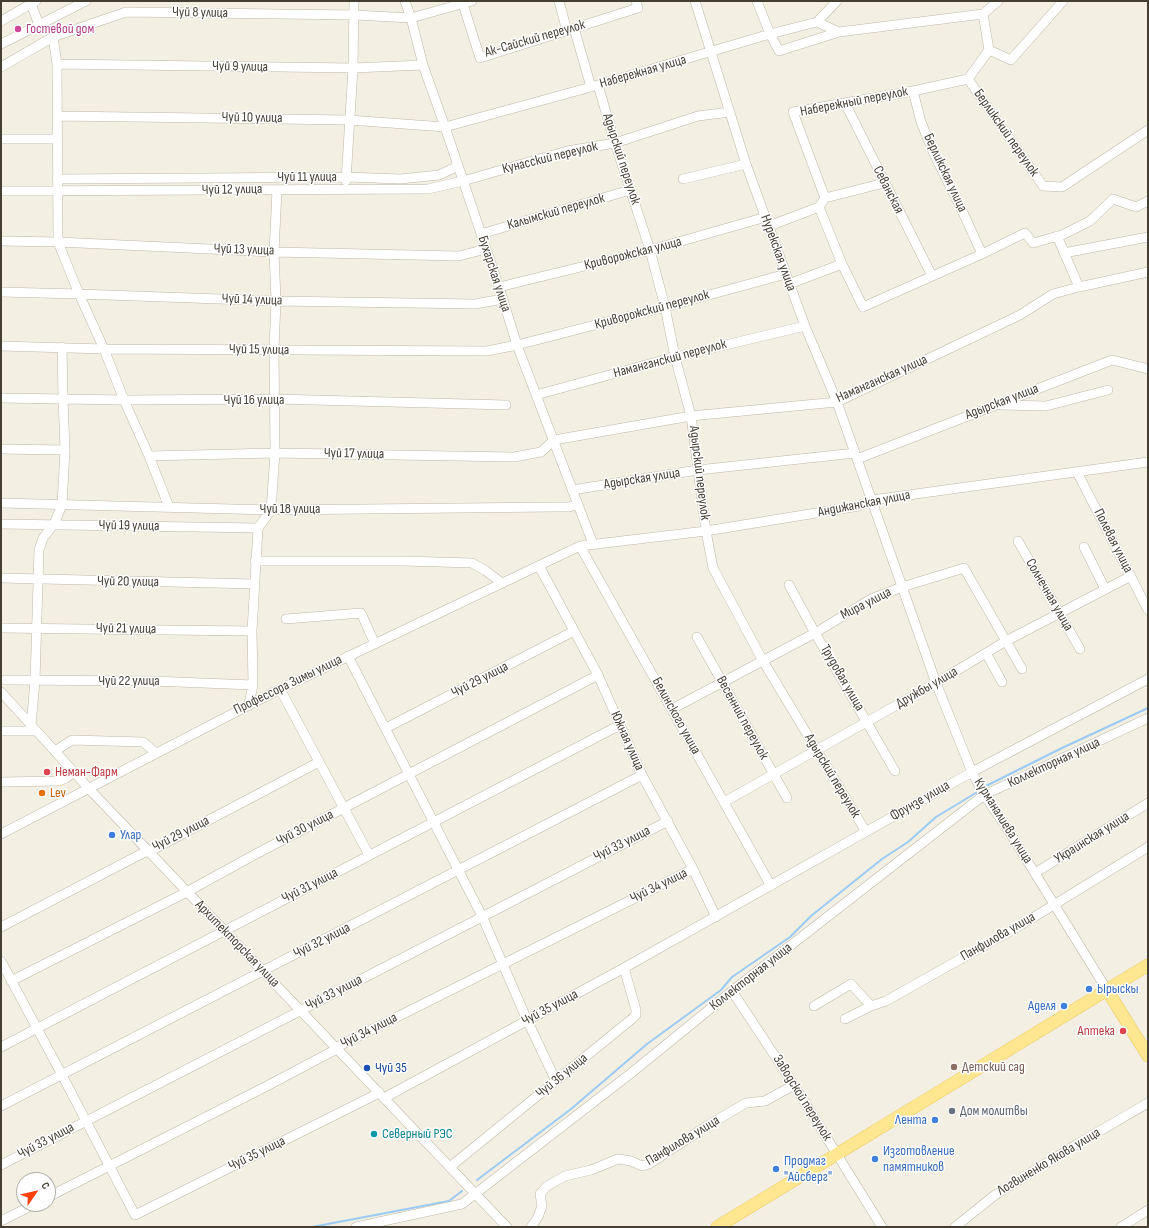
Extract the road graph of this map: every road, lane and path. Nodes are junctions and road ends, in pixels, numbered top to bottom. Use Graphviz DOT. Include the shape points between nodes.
graph roads {
  1 [pos="86,1"];
  2 [pos="354,1"];
  3 [pos="405,1"];
  4 [pos="558,1"];
  5 [pos="636,1"];
  6 [pos="695,1"];
  7 [pos="757,1"];
  8 [pos="837,1"];
  9 [pos="998,1"];
  10 [pos="1063,1"];
  11 [pos="33,2"];
  12 [pos="466,2"];
  13 [pos="983,14"];
  14 [pos="354,15"];
  15 [pos="411,18"];
  16 [pos="1,21"];
  17 [pos="818,22"];
  18 [pos="39,24"];
  19 [pos="571,29"];
  20 [pos="839,32"];
  21 [pos="770,34"];
  22 [pos="53,38"];
  23 [pos="1,44"];
  24 [pos="989,50"];
  25 [pos="711,52"];
  26 [pos="57,64"];
  27 [pos="423,65"];
  28 [pos="1,67"];
  29 [pos="352,68"];
  30 [pos="968,79"];
  31 [pos="594,86"];
  32 [pos="913,91"];
  33 [pos="845,103"];
  34 [pos="730,112"];
  35 [pos="58,116"];
  36 [pos="349,120"];
  37 [pos="445,127"];
  38 [pos="1148,130"];
  39 [pos="1,139"];
  40 [pos="57,139"];
  41 [pos="614,143"];
  42 [pos="746,164"];
  43 [pos="458,166"];
  44 [pos="346,177"];
  45 [pos="57,179"];
  46 [pos="683,179"];
  47 [pos="463,180"];
  48 [pos="884,183"];
  49 [pos="345,189"];
  50 [pos="277,190"];
  51 [pos="630,190"];
  52 [pos="1,191"];
  53 [pos="57,192"];
  54 [pos="825,198"];
  55 [pos="1148,201"];
  56 [pos="819,207"];
  57 [pos="767,222"];
  58 [pos="481,234"];
  59 [pos="1057,236"];
  60 [pos="1148,237"];
  61 [pos="1,241"];
  62 [pos="58,242"];
  63 [pos="486,249"];
  64 [pos="650,250"];
  65 [pos="274,252"];
  66 [pos="982,254"];
  67 [pos="1064,254"];
  68 [pos="842,264"];
  69 [pos="1148,272"];
  70 [pos="786,274"];
  71 [pos="932,276"];
  72 [pos="789,284"];
  73 [pos="499,287"];
  74 [pos="1079,287"];
  75 [pos="1,292"];
  76 [pos="79,294"];
  77 [pos="503,299"];
  78 [pos="276,301"];
  79 [pos="665,307"];
  80 [pos="805,326"];
  81 [pos="517,345"];
  82 [pos="1,346"];
  83 [pos="62,347"];
  84 [pos="104,348"];
  85 [pos="274,350"];
  86 [pos="675,357"];
  87 [pos="1148,369"];
  88 [pos="1108,390"];
  89 [pos="536,395"];
  90 [pos="1,398"];
  91 [pos="63,398"];
  92 [pos="274,399"];
  93 [pos="124,400"];
  94 [pos="837,402"];
  95 [pos="506,404"];
  96 [pos="996,405"];
  97 [pos="691,416"];
  98 [pos="554,440"];
  99 [pos="1,449"];
  100 [pos="65,450"];
  101 [pos="275,452"];
  102 [pos="149,456"];
  103 [pos="856,456"];
  104 [pos="1148,462"];
  105 [pos="698,470"];
  106 [pos="1077,472"];
  107 [pos="572,490"];
  108 [pos="872,500"];
  109 [pos="1,503"];
  110 [pos="578,504"];
  111 [pos="62,505"];
  112 [pos="169,508"];
  113 [pos="271,510"];
  114 [pos="1,524"];
  115 [pos="54,524"];
  116 [pos="258,528"];
  117 [pos="706,531"];
  118 [pos="1018,541"];
  119 [pos="593,544"];
  120 [pos="580,546"];
  121 [pos="1084,547"];
  122 [pos="255,561"];
  123 [pos="539,566"];
  124 [pos="1130,576"];
  125 [pos="1,578"];
  126 [pos="38,580"];
  127 [pos="502,583"];
  128 [pos="255,584"];
  129 [pos="789,585"];
  130 [pos="902,586"];
  131 [pos="1105,589"];
  132 [pos="1148,610"];
  133 [pos="1060,613"];
  134 [pos="286,619"];
  135 [pos="1,628"];
  136 [pos="36,628"];
  137 [pos="252,631"];
  138 [pos="574,631"];
  139 [pos="815,633"];
  140 [pos="697,637"];
  141 [pos="1006,641"];
  142 [pos="375,644"];
  143 [pos="1080,649"];
  144 [pos="986,653"];
  145 [pos="348,656"];
  146 [pos="763,661"];
  147 [pos="1022,669"];
  148 [pos="598,675"];
  149 [pos="1148,679"];
  150 [pos="5,680"];
  151 [pos="34,681"];
  152 [pos="722,682"];
  153 [pos="1002,682"];
  154 [pos="936,683"];
  155 [pos="253,685"];
  156 [pos="280,689"];
  157 [pos="1,692"];
  158 [pos="249,704"];
  159 [pos="672,709"];
  160 [pos="1148,718"];
  161 [pos="867,722"];
  162 [pos="620,725"];
  163 [pos="33,728"];
  164 [pos="386,728"];
  165 [pos="1,731"];
  166 [pos="817,750"];
  167 [pos="55,751"];
  168 [pos="156,753"];
  169 [pos="319,762"];
  170 [pos="895,771"];
  171 [pos="74,772"];
  172 [pos="972,772"];
  173 [pos="409,774"];
  174 [pos="642,775"];
  175 [pos="773,775"];
  176 [pos="1,782"];
  177 [pos="88,788"];
  178 [pos="984,796"];
  179 [pos="787,798"];
  180 [pos="724,802"];
  181 [pos="1148,803"];
  182 [pos="345,808"];
  183 [pos="668,821"];
  184 [pos="434,822"];
  185 [pos="866,832"];
  186 [pos="1,834"];
  187 [pos="1148,847"];
  188 [pos="148,851"];
  189 [pos="369,855"];
  190 [pos="693,869"];
  191 [pos="458,870"];
  192 [pos="1035,873"];
  193 [pos="771,886"];
  194 [pos="187,892"];
  195 [pos="1054,904"];
  196 [pos="482,916"];
  197 [pos="716,917"];
  198 [pos="1,927"];
  199 [pos="225,930"];
  200 [pos="1,961"];
  201 [pos="503,964"];
  202 [pos="1148,965"];
  203 [pos="624,968"];
  204 [pos="263,971"];
  205 [pos="11,981"];
  206 [pos="1107,990"];
  207 [pos="732,991"];
  208 [pos="814,1006"];
  209 [pos="871,1006"];
  210 [pos="301,1010"];
  211 [pos="845,1019"];
  212 [pos="527,1020"];
  213 [pos="37,1029"];
  214 [pos="1,1047"];
  215 [pos="337,1048"];
  216 [pos="1148,1056"];
  217 [pos="62,1074"];
  218 [pos="556,1081"];
  219 [pos="794,1085"];
  220 [pos="382,1095"];
  221 [pos="1148,1103"];
  222 [pos="1,1106"];
  223 [pos="86,1120"];
  224 [pos="837,1154"];
  225 [pos="1,1165"];
  226 [pos="110,1167"];
  227 [pos="450,1167"];
  228 [pos="56,1193"];
  229 [pos="476,1193"];
  230 [pos="1148,1210"];
  231 [pos="19,1212"];
  232 [pos="1,1221"];
  233 [pos="356,1227"];
  234 [pos="507,1227"];
  235 [pos="531,1227"];
  236 [pos="717,1227"];
  237 [pos="882,1227"];
  238 [pos="955,1227"];
  239 [pos="1121,1227"];
  1 -- 18 [label="street"];
  2 -- 14 [label="street"];
  3 -- 15 [label="street, Бухарская улица"];
  4 -- 19 [label="street, Адырский переулок"];
  5 -- 19 [label="street, Ак-Сайский переулок" via="638,8"];
  6 -- 25 [label="street, Нурекская улица"];
  7 -- 21 [label="street"];
  8 -- 17 [label="street"];
  9 -- 13 [label="street"];
  10 -- 24 [label="street" via="1011,60"];
  11 -- 16 [label="street"];
  11 -- 18 [label="street"];
  12 -- 15 [label="street, Чуй 8 улица"];
  12 -- 19 [label="street, Ак-Сайский переулок" via="480,58"];
  13 -- 20 [label="street"];
  13 -- 24 [label="street"];
  14 -- 15 [label="street, Чуй 8 улица"];
  14 -- 22 [label="street, Чуй 8 улица" via="126,12"];
  14 -- 29 [label="street"];
  15 -- 27 [label="street, Бухарская улица"];
  17 -- 20 [label="street"];
  17 -- 21 [label="street, Набережная улица"];
  18 -- 23 [label="street"];
  19 -- 31 [label="street, Адырский переулок"];
  20 -- 21 [label="street" via="779,51"];
  21 -- 25 [label="street, Набережная улица"];
  22 -- 26 [label="street"];
  22 -- 28 [label="street, Чуй 8 улица"];
  24 -- 30 [label="street, Берликский переулок"];
  25 -- 31 [label="street, Набережная улица"];
  25 -- 34 [label="street, Нурекская улица"];
  26 -- 29 [label="street, Чуй 9 улица"];
  26 -- 35 [label="street"];
  27 -- 29 [label="street, Чуй 9 улица"];
  27 -- 37 [label="street, Бухарская улица"];
  29 -- 36 [label="street"];
  30 -- 32 [label="street, Набережный переулок"];
  30 -- 38 [label="street, Берликский переулок" via="1043,186 1062,187"];
  31 -- 37 [label="street, Набережная улица"];
  31 -- 41 [label="street, Адырский переулок"];
  32 -- 33 [label="street, Набережный переулок"];
  32 -- 66 [label="street, Берликская улица" via="921,122 935,156"];
  33 -- 48 [label="street, Севанская"];
  33 -- 54 [label="street, Набережный переулок" via="793,112"];
  34 -- 41 [label="street, Кунасский переулок" via="698,116"];
  34 -- 42 [label="street, Нурекская улица"];
  35 -- 36 [label="street, Чуй 10 улица"];
  35 -- 40 [label="street"];
  36 -- 37 [label="street, Чуй 10 улица"];
  36 -- 44 [label="street"];
  37 -- 43 [label="street, Бухарская улица"];
  39 -- 40 [label="street"];
  40 -- 45 [label="street"];
  41 -- 47 [label="street, Кунасский переулок" via="568,151"];
  41 -- 51 [label="street, Адырский переулок"];
  42 -- 46 [label="street"];
  42 -- 57 [label="street, Нурекская улица"];
  43 -- 44 [label="street, Чуй 11 улица" via="439,174 400,179"];
  43 -- 47 [label="street, Бухарская улица"];
  44 -- 45 [label="street, Чуй 11 улица"];
  44 -- 49 [label="street"];
  45 -- 53 [label="street"];
  47 -- 49 [label="street, Чуй 12 улица" via="428,189"];
  47 -- 58 [label="street, Бухарская улица"];
  48 -- 54 [label="street"];
  48 -- 71 [label="street, Севанская"];
  49 -- 50 [label="street, Чуй 12 улица"];
  50 -- 53 [label="street, Чуй 12 улица"];
  50 -- 65 [label="street"];
  51 -- 58 [label="street, Калымский переулок"];
  51 -- 64 [label="street, Адырский переулок"];
  52 -- 53 [label="street, Чуй 12 улица"];
  53 -- 62 [label="street"];
  54 -- 56 [label="street"];
  55 -- 59 [label="street" via="1136,207 1113,199 1090,221"];
  56 -- 57 [label="street, Криворожская улица"];
  56 -- 68 [label="street"];
  57 -- 64 [label="street, Криворожская улица"];
  57 -- 70 [label="street, Нурекская улица"];
  58 -- 63 [label="street, Бухарская улица"];
  59 -- 66 [label="street" via="1033,243 1025,233"];
  59 -- 67 [label="street"];
  60 -- 67 [label="street"];
  61 -- 62 [label="street, Чуй 13 улица"];
  62 -- 65 [label="street, Чуй 13 улица"];
  62 -- 76 [label="street"];
  63 -- 65 [label="street, Чуй 13 улица" via="459,256"];
  63 -- 73 [label="street, Бухарская улица"];
  64 -- 73 [label="street, Криворожская улица"];
  64 -- 79 [label="street, Адырский переулок"];
  65 -- 78 [label="street"];
  66 -- 71 [label="street"];
  67 -- 74 [label="street"];
  68 -- 71 [label="street" via="863,307"];
  68 -- 72 [label="street"];
  69 -- 74 [label="street, Наманганская улица"];
  70 -- 72 [label="street, Нурекская улица"];
  70 -- 79 [label="street, Криворожский переулок"];
  72 -- 80 [label="street, Нурекская улица"];
  73 -- 77 [label="street, Бухарская улица"];
  74 -- 94 [label="street, Наманганская улица" via="1053,294 1020,315"];
  75 -- 76 [label="street, Чуй 14 улица"];
  76 -- 78 [label="street, Чуй 14 улица"];
  76 -- 84 [label="street"];
  77 -- 78 [label="street, Чуй 14 улица" via="475,304"];
  77 -- 81 [label="street, Бухарская улица"];
  78 -- 85 [label="street"];
  79 -- 81 [label="street, Криворожский переулок"];
  79 -- 86 [label="street, Адырский переулок"];
  80 -- 86 [label="street, Наманганский переулок"];
  80 -- 94 [label="street, Нурекская улица"];
  81 -- 85 [label="street, Чуй 15 улица" via="487,352"];
  81 -- 89 [label="street, Бухарская улица"];
  82 -- 83 [label="street, Чуй 15 улица"];
  83 -- 84 [label="street, Чуй 15 улица"];
  83 -- 91 [label="street"];
  84 -- 85 [label="street, Чуй 15 улица"];
  84 -- 93 [label="street"];
  85 -- 92 [label="street"];
  86 -- 89 [label="street, Наманганский переулок"];
  86 -- 97 [label="street, Адырский переулок"];
  87 -- 96 [label="street, Адырская улица" via="1112,360"];
  88 -- 96 [label="street" via="1046,406"];
  89 -- 98 [label="street, Бухарская улица"];
  90 -- 91 [label="street, Чуй 16 улица"];
  91 -- 93 [label="street, Чуй 16 улица"];
  91 -- 100 [label="street"];
  92 -- 93 [label="street, Чуй 16 улица"];
  92 -- 95 [label="street, Чуй 16 улица"];
  92 -- 101 [label="street"];
  93 -- 102 [label="street"];
  94 -- 97 [label="street, Наманганская улица"];
  94 -- 103 [label="street, Нурекская улица"];
  96 -- 103 [label="street, Адырская улица"];
  97 -- 98 [label="street, Наманганская улица"];
  97 -- 105 [label="street, Адырский переулок"];
  98 -- 101 [label="street, Чуй 17 улица" via="542,452 514,457"];
  98 -- 107 [label="street, Бухарская улица"];
  99 -- 100 [label="street"];
  100 -- 111 [label="street"];
  101 -- 102 [label="street, Чуй 17 улица"];
  101 -- 113 [label="street"];
  102 -- 112 [label="street"];
  103 -- 105 [label="street, Адырская улица"];
  103 -- 108 [label="street, Нурекская улица"];
  104 -- 106 [label="street, Андижанская улица"];
  105 -- 107 [label="street, Адырская улица"];
  105 -- 117 [label="street, Адырский переулок"];
  106 -- 108 [label="street, Андижанская улица"];
  106 -- 124 [label="street, Полевая улица"];
  107 -- 110 [label="street, Бухарская улица"];
  108 -- 117 [label="street, Андижанская улица" via="859,506"];
  108 -- 130 [label="street, Курманалиева улица"];
  109 -- 111 [label="street, Чуй 18 улица"];
  110 -- 113 [label="street, Чуй 18 улица" via="568,507"];
  110 -- 119 [label="street, Бухарская улица"];
  111 -- 112 [label="street, Чуй 18 улица"];
  111 -- 115 [label="street"];
  112 -- 113 [label="street, Чуй 18 улица"];
  113 -- 116 [label="street"];
  114 -- 115 [label="street, Чуй 19 улица"];
  115 -- 116 [label="street, Чуй 19 улица"];
  115 -- 126 [label="street" via="43,538 39,550"];
  116 -- 122 [label="street"];
  117 -- 119 [label="street, Андижанская улица"];
  117 -- 146 [label="street, Адырский переулок" via="713,568"];
  118 -- 133 [label="street, Солнечная улица"];
  119 -- 120 [label="street, Андижанская улица"];
  120 -- 123 [label="street, Профессора Зимы улица"];
  120 -- 159 [label="street, Белинского улица"];
  121 -- 131 [label="street"];
  122 -- 127 [label="street" via="404,560 472,563"];
  122 -- 128 [label="street"];
  123 -- 127 [label="street, Профессора Зимы улица"];
  123 -- 138 [label="street, Южная улица"];
  124 -- 131 [label="street, Дружбы улица"];
  124 -- 132 [label="street, Полевая улица"];
  125 -- 126 [label="street, Чуй 20 улица"];
  126 -- 128 [label="street, Чуй 20 улица"];
  126 -- 136 [label="street"];
  127 -- 142 [label="street, Профессора Зимы улица"];
  128 -- 137 [label="street"];
  129 -- 139 [label="street, Трудовая улица"];
  130 -- 139 [label="street, Мира улица" via="871,599"];
  130 -- 141 [label="street, Мира улица" via="964,568"];
  130 -- 154 [label="street, Курманалиева улица"];
  131 -- 133 [label="street, Дружбы улица"];
  133 -- 141 [label="street, Дружбы улица"];
  133 -- 143 [label="street, Солнечная улица"];
  134 -- 142 [label="street" via="361,613"];
  135 -- 136 [label="street, Чуй 21 улица"];
  136 -- 137 [label="street, Чуй 21 улица"];
  136 -- 151 [label="street"];
  137 -- 155 [label="street"];
  138 -- 148 [label="street, Южная улица"];
  138 -- 164 [label="street, Чуй 29 улица"];
  139 -- 146 [label="street, Мира улица"];
  139 -- 161 [label="street, Трудовая улица"];
  140 -- 152 [label="street, Весенний переулок"];
  141 -- 144 [label="street, Дружбы улица"];
  141 -- 147 [label="street, Мира улица"];
  142 -- 145 [label="street, Профессора Зимы улица"];
  144 -- 153 [label="street"];
  144 -- 154 [label="street, Дружбы улица"];
  145 -- 156 [label="street, Профессора Зимы улица"];
  145 -- 164 [label="street"];
  146 -- 152 [label="street, Мира улица"];
  146 -- 166 [label="street, Адырский переулок"];
  148 -- 162 [label="street, Южная улица"];
  148 -- 173 [label="street, Чуй 30 улица"];
  149 -- 172 [label="street, Фрунзе улица"];
  150 -- 151 [label="street, Чуй 22 улица"];
  151 -- 155 [label="street, Чуй 22 улица" via="152,681"];
  151 -- 163 [label="street"];
  152 -- 159 [label="street, Мира улица"];
  152 -- 175 [label="street, Весенний переулок"];
  154 -- 161 [label="street, Дружбы улица"];
  154 -- 172 [label="street, Курманалиева улица"];
  155 -- 158 [label="street"];
  156 -- 158 [label="street, Профессора Зимы улица"];
  156 -- 169 [label="street"];
  157 -- 163 [label="street, Архитекторская улица"];
  158 -- 168 [label="street, Профессора Зимы улица"];
  159 -- 180 [label="street, Белинского улица"];
  160 -- 178 [label="street, Коллекторная улица"];
  161 -- 166 [label="street, Дружбы улица"];
  161 -- 170 [label="street, Трудовая улица"];
  162 -- 174 [label="street, Южная улица"];
  162 -- 184 [label="street, Чуй 31 улица"];
  163 -- 165 [label="street"];
  163 -- 167 [label="street, Архитекторская улица"];
  164 -- 173 [label="street"];
  166 -- 175 [label="street, Дружбы улица"];
  166 -- 185 [label="street, Адырский переулок"];
  167 -- 168 [label="street" via="72,740 143,742"];
  167 -- 171 [label="street, Архитекторская улица"];
  168 -- 177 [label="street, Профессора Зимы улица"];
  169 -- 182 [label="street"];
  169 -- 188 [label="street, Чуй 29 улица"];
  171 -- 176 [label="street" via="59,781"];
  171 -- 177 [label="street, Архитекторская улица"];
  172 -- 178 [label="street, Курманалиева улица"];
  172 -- 185 [label="street, Фрунзе улица"];
  173 -- 182 [label="street, Чуй 30 улица"];
  173 -- 184 [label="street"];
  174 -- 183 [label="street, Южная улица"];
  174 -- 191 [label="street, Чуй 32 улица"];
  175 -- 179 [label="street, Весенний переулок"];
  175 -- 180 [label="street, Дружбы улица"];
  177 -- 186 [label="street, Профессора Зимы улица"];
  177 -- 188 [label="street, Архитекторская улица"];
  178 -- 192 [label="street, Курманалиева улица"];
  178 -- 207 [label="street, Коллекторная улица"];
  180 -- 193 [label="street, Белинского улица"];
  181 -- 192 [label="street, Украинская улица"];
  182 -- 189 [label="street"];
  182 -- 194 [label="street, Чуй 30 улица"];
  183 -- 190 [label="street, Южная улица"];
  183 -- 196 [label="street, Чуй 33 улица"];
  184 -- 189 [label="street, Чуй 31 улица"];
  184 -- 191 [label="street"];
  185 -- 193 [label="street, Фрунзе улица"];
  187 -- 195 [label="street, Панфилова улица"];
  188 -- 194 [label="street, Архитекторская улица"];
  188 -- 198 [label="street, Чуй 29 улица"];
  189 -- 199 [label="street, Чуй 31 улица"];
  190 -- 197 [label="street, Южная улица"];
  190 -- 201 [label="street, Чуй 34 улица"];
  191 -- 196 [label="street"];
  191 -- 204 [label="street, Чуй 32 улица"];
  192 -- 195 [label="street, Курманалиева улица"];
  193 -- 197 [label="street, Фрунзе улица"];
  194 -- 199 [label="street, Архитекторская улица"];
  194 -- 205 [label="street, Чуй 30 улица"];
  195 -- 206 [label="street, Курманалиева улица"];
  195 -- 209 [label="street, Панфилова улица" via="886,1001"];
  196 -- 201 [label="street"];
  196 -- 210 [label="street, Чуй 33 улица"];
  197 -- 203 [label="street, Чуй 35 улица"];
  199 -- 204 [label="street, Архитекторская улица"];
  199 -- 213 [label="street, Чуй 31 улица"];
  200 -- 205 [label="street"];
  201 -- 212 [label="street"];
  201 -- 215 [label="street, Чуй 34 улица"];
  202 -- 206 [label="main road"];
  203 -- 212 [label="street, Чуй 35 улица"];
  203 -- 218 [label="street, Чуй 36 улица" via="636,1015"];
  204 -- 210 [label="street, Архитекторская улица"];
  204 -- 217 [label="street, Чуй 32 улица"];
  205 -- 213 [label="street"];
  206 -- 216 [label="main road, Курманалиева улица"];
  206 -- 224 [label="main road"];
  207 -- 219 [label="street, Заводской переулок"];
  207 -- 229 [label="street, Коллекторная улица" via="636,1070"];
  208 -- 209 [label="street" via="851,984"];
  209 -- 211 [label="street, Панфилова улица"];
  210 -- 215 [label="street, Архитекторская улица"];
  210 -- 223 [label="street, Чуй 33 улица"];
  212 -- 218 [label="street"];
  212 -- 220 [label="street, Чуй 35 улица"];
  213 -- 214 [label="street, Чуй 31 улица"];
  213 -- 217 [label="street"];
  215 -- 220 [label="street, Архитекторская улица"];
  215 -- 226 [label="street, Чуй 34 улица"];
  217 -- 222 [label="street, Чуй 32 улица"];
  217 -- 223 [label="street"];
  218 -- 227 [label="street, Чуй 36 улица"];
  219 -- 224 [label="street, Заводской переулок"];
  219 -- 235 [label="street, Панфилова улица" via="765,1101 746,1104 649,1164 642,1166 618,1159 553,1182 540,1194 542,1206"];
  220 -- 226 [label="street, Чуй 35 улица" via="375,1095 135,1215"];
  220 -- 227 [label="street, Архитекторская улица"];
  221 -- 238 [label="street, Логвиненко Якова улица" via="995,1195"];
  223 -- 225 [label="street, Чуй 33 улица"];
  223 -- 226 [label="street"];
  224 -- 236 [label="main road"];
  224 -- 237 [label="street, Заводской переулок"];
  226 -- 228 [label="street, Чуй 34 улица"];
  227 -- 229 [label="street, Архитекторская улица"];
  229 -- 233 [label="street, Коллекторная улица" via="462,1204"];
  229 -- 234 [label="street, Архитекторская улица"];
  230 -- 239 [label="street"];
  231 -- 232 [label="street"];
}
